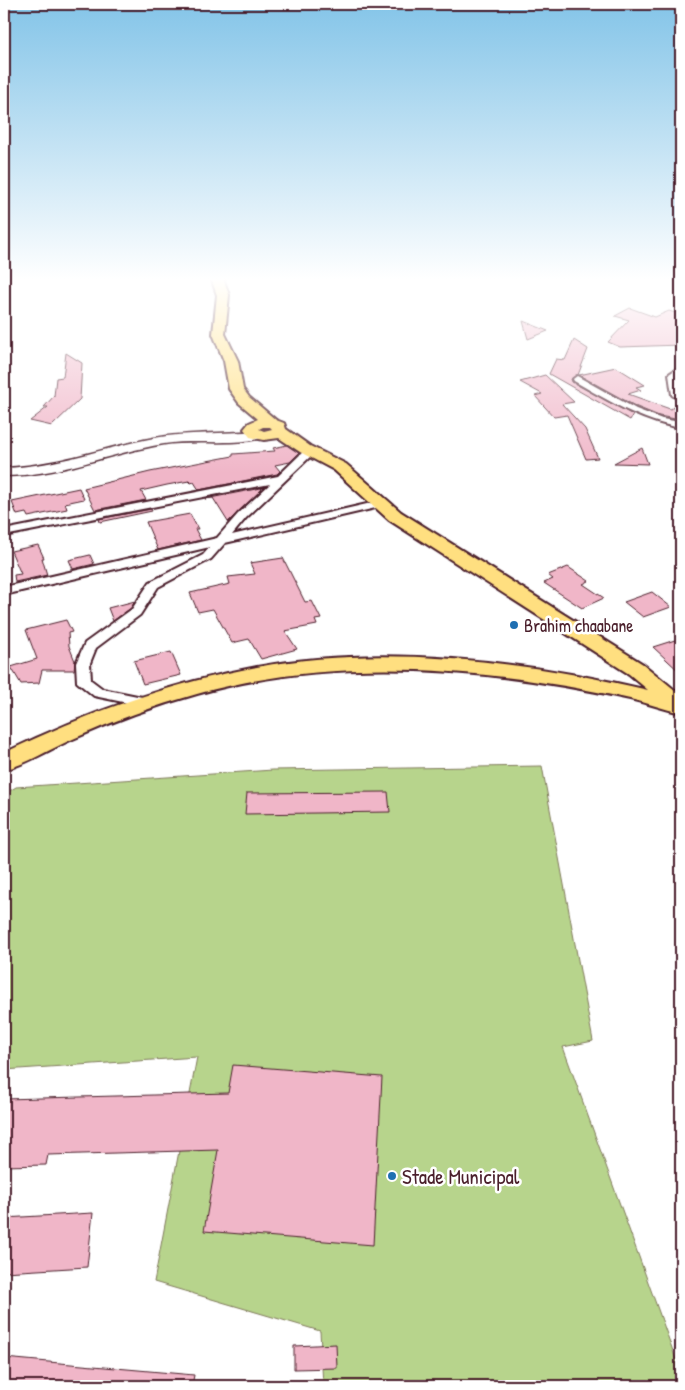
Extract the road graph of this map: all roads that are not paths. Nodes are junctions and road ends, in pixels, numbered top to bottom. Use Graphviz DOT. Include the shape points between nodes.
graph roads {
  1 [pos="222,343"];
  2 [pos="681,369"];
  3 [pos="577,378"];
  4 [pos="681,399"];
  5 [pos="251,406"];
  6 [pos="681,424"];
  7 [pos="275,427"];
  8 [pos="256,432"];
  9 [pos="305,449"];
  10 [pos="4,472"];
  11 [pos="282,478"];
  12 [pos="380,504"];
  13 [pos="4,533"];
  14 [pos="219,541"];
  15 [pos="4,591"];
  16 [pos="146,702"];
  17 [pos="681,706"];
  18 [pos="4,762"];
  1 -- 5 [label="main road" via="231,361 238,393"];
  2 -- 4 [label="street" via="673,374 677,395"];
  3 -- 6 [label="street" via="632,412"];
  5 -- 7 [label="main road"];
  5 -- 8 [label="main road"];
  7 -- 8 [label="main road" via="260,423"];
  7 -- 9 [label="main road"];
  8 -- 9 [label="main road"];
  8 -- 10 [label="street" via="150,443 61,467"];
  9 -- 11 [label="street"];
  9 -- 12 [label="main road" via="340,467"];
  11 -- 13 [label="street"];
  11 -- 14 [label="street"];
  12 -- 14 [label="street"];
  12 -- 17 [label="main road" via="636,669"];
  14 -- 15 [label="street"];
  14 -- 16 [label="street" via="207,557 154,585 136,612 90,646 83,663 84,682 99,693"];
  16 -- 17 [label="main road" via="203,685 261,673 399,664 505,671 594,684"];
  16 -- 18 [label="main road" via="83,725"];
}
